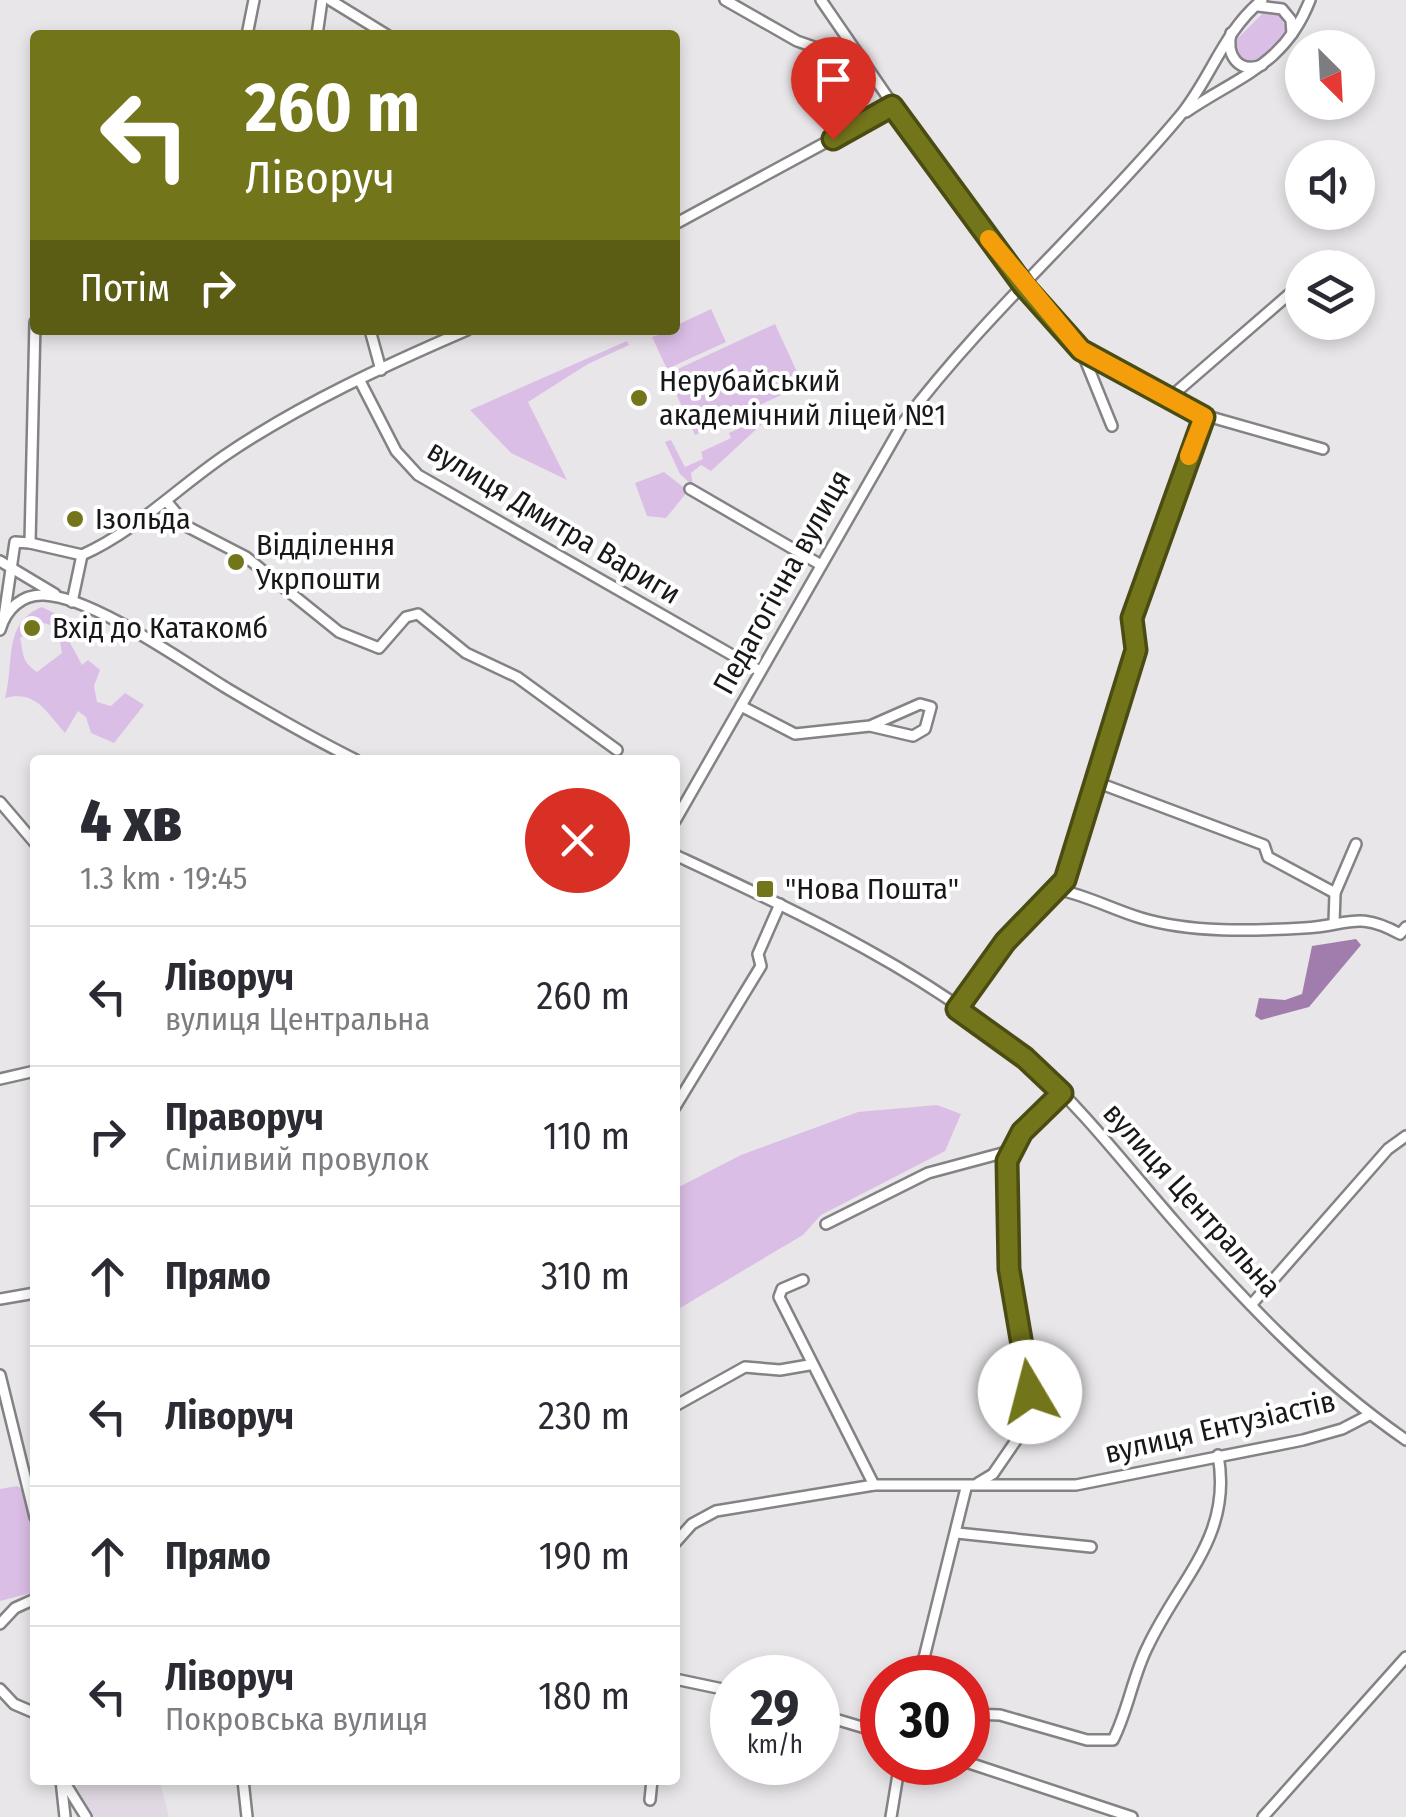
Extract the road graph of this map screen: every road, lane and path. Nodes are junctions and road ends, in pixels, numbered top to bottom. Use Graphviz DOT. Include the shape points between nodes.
graph roads {
  1 [pos="254,0"];
  2 [pos="322,0"];
  3 [pos="330,0"];
  4 [pos="725,0"];
  5 [pos="820,0"];
  6 [pos="1262,0"];
  7 [pos="1310,0"];
  8 [pos="1253,8"];
  9 [pos="248,30"];
  10 [pos="319,30"];
  11 [pos="379,30"];
  12 [pos="1231,30"];
  13 [pos="1291,30"];
  14 [pos="1295,30"];
  15 [pos="1285,43"];
  16 [pos="864,64"];
  17 [pos="1265,64"];
  18 [pos="892,106"];
  19 [pos="1180,116"];
  20 [pos="680,221"];
  21 [pos="1024,286"];
  22 [pos="1285,299"];
  23 [pos="35,335"];
  24 [pos="371,335"];
  25 [pos="457,335"];
  26 [pos="1081,350"];
  27 [pos="381,370"];
  28 [pos="360,380"];
  29 [pos="1167,400"];
  30 [pos="1204,417"];
  31 [pos="1112,426"];
  32 [pos="1323,449"];
  33 [pos="690,489"];
  34 [pos="167,502"];
  35 [pos="30,543"];
  36 [pos="82,555"];
  37 [pos="5,564"];
  38 [pos="821,564"];
  39 [pos="66,600"];
  40 [pos="4,618"];
  41 [pos="0,630"];
  42 [pos="760,672"];
  43 [pos="741,706"];
  44 [pos="870,726"];
  45 [pos="617,750"];
  46 [pos="346,755"];
  47 [pos="1096,782"];
  48 [pos="0,802"];
  49 [pos="680,812"];
  50 [pos="30,836"];
  51 [pos="1356,844"];
  52 [pos="680,858"];
  53 [pos="1060,890"];
  54 [pos="1335,892"];
  55 [pos="780,904"];
  56 [pos="1334,923"];
  57 [pos="1406,928"];
  58 [pos="957,1009"];
  59 [pos="30,1072"];
  60 [pos="0,1079"];
  61 [pos="1062,1093"];
  62 [pos="680,1100"];
  63 [pos="1405,1138"];
  64 [pos="1010,1151"];
  65 [pos="826,1224"];
  66 [pos="803,1280"];
  67 [pos="30,1293"];
  68 [pos="0,1299"];
  69 [pos="1251,1305"];
  70 [pos="809,1364"];
  71 [pos="0,1375"];
  72 [pos="680,1403"];
  73 [pos="1370,1415"];
  74 [pos="1406,1440"];
  75 [pos="1218,1455"];
  76 [pos="978,1484"];
  77 [pos="874,1485"];
  78 [pos="966,1488"];
  79 [pos="30,1497"];
  80 [pos="680,1532"];
  81 [pos="957,1533"];
  82 [pos="1091,1547"];
  83 [pos="30,1601"];
  84 [pos="0,1624"];
  85 [pos="925,1655"];
  86 [pos="1406,1657"];
  87 [pos="680,1681"];
  88 [pos="710,1687"];
  89 [pos="0,1689"];
  90 [pos="30,1711"];
  91 [pos="990,1715"];
  92 [pos="990,1770"];
  93 [pos="62,1785"];
  94 [pos="65,1785"];
  95 [pos="243,1785"];
  96 [pos="652,1785"];
  97 [pos="896,1785"];
  98 [pos="650,1800"];
  99 [pos="65,1817"];
  100 [pos="86,1817"];
  101 [pos="246,1817"];
  102 [pos="891,1817"];
  103 [pos="1132,1817"];
  104 [pos="1263,1817"];
  1 -- 9 [label="street"];
  2 -- 10 [label="street"];
  3 -- 11 [label="street"];
  4 -- 16 [label="street" via="797,41"];
  5 -- 16 [label="street"];
  6 -- 8 [label="street"];
  7 -- 14 [label="street"];
  8 -- 12 [label="street"];
  8 -- 13 [label="street" via="1282,8"];
  12 -- 17 [label="street" via="1234,61 1247,68"];
  12 -- 19 [label="street"];
  15 -- 17 [label="street"];
  16 -- 18 [label="street"];
  17 -- 19 [label="street"];
  18 -- 20 [label="street"];
  18 -- 21 [label="street"];
  19 -- 21 [label="street, Педагогічна вулиця"];
  21 -- 26 [label="street"];
  21 -- 38 [label="street, Педагогічна вулиця" via="903,423"];
  22 -- 29 [label="street"];
  23 -- 35 [label="street"];
  24 -- 27 [label="street"];
  25 -- 27 [label="street"];
  26 -- 29 [label="street"];
  26 -- 31 [label="street"];
  27 -- 28 [label="street"];
  28 -- 34 [label="street" via="227,454"];
  28 -- 42 [label="street, вулиця Дмитра Вариги" via="396,451 418,474"];
  29 -- 30 [label="street"];
  30 -- 32 [label="street"];
  30 -- 47 [label="street" via="1132,618 1136,650"];
  33 -- 38 [label="street"];
  34 -- 36 [label="street"];
  34 -- 45 [label="street" via="188,527 246,557 339,632 379,648 406,616 418,614 466,653 517,677"];
  35 -- 36 [label="street"];
  35 -- 37 [label="street" via="15,542"];
  36 -- 39 [label="street"];
  37 -- 39 [label="street"];
  37 -- 40 [label="street"];
  38 -- 42 [label="street, Педагогічна вулиця"];
  39 -- 40 [label="street" via="32,596"];
  39 -- 46 [label="street"];
  40 -- 41 [label="street"];
  42 -- 43 [label="street, Педагогічна вулиця"];
  43 -- 44 [label="street" via="795,734"];
  43 -- 49 [label="street, Педагогічна вулиця"];
  44 -- 44 [label="street" via="913,736 925,729 931,707 920,704"];
  47 -- 53 [label="street"];
  47 -- 54 [label="street" via="1264,845 1268,857"];
  48 -- 50 [label="street"];
  51 -- 54 [label="street"];
  52 -- 55 [label="street, вулиця Центральна"];
  53 -- 56 [label="street" via="1176,924 1232,929"];
  53 -- 58 [label="street" via="1005,942"];
  54 -- 56 [label="street"];
  55 -- 58 [label="street, вулиця Центральна" via="857,942"];
  55 -- 62 [label="street" via="758,954 761,966"];
  56 -- 57 [label="street" via="1375,919 1400,934"];
  58 -- 61 [label="street, вулиця Центральна"];
  59 -- 60 [label="street"];
  61 -- 64 [label="street"];
  61 -- 69 [label="street, вулиця Центральна"];
  63 -- 69 [label="street" via="1388,1148"];
  64 -- 65 [label="street" via="928,1173"];
  64 -- 76 [label="street" via="1009,1269 1032,1381 1017,1439"];
  66 -- 70 [label="street" via="779,1297"];
  67 -- 68 [label="street"];
  69 -- 73 [label="street, вулиця Центральна"];
  70 -- 72 [label="street" via="745,1367"];
  70 -- 77 [label="street"];
  71 -- 79 [label="street"];
  73 -- 74 [label="street, вулиця Центральна"];
  73 -- 75 [label="street, вулиця Ентузіастів" via="1303,1440"];
  75 -- 76 [label="street, вулиця Ентузіастів" via="1076,1485"];
  75 -- 91 [label="street" via="1219,1518 1212,1542 1147,1646 1112,1740"];
  76 -- 78 [label="street, вулиця Ентузіастів"];
  77 -- 78 [label="street, вулиця Ентузіастів"];
  77 -- 80 [label="street, вулиця Ентузіастів" via="716,1511"];
  78 -- 81 [label="street"];
  81 -- 82 [label="street"];
  81 -- 85 [label="street"];
  83 -- 84 [label="street"];
  86 -- 104 [label="street"];
  87 -- 88 [label="street"];
  89 -- 90 [label="street"];
  92 -- 103 [label="street"];
  93 -- 99 [label="street"];
  94 -- 100 [label="street"];
  95 -- 101 [label="street"];
  96 -- 98 [label="street"];
  97 -- 102 [label="street"];
}
